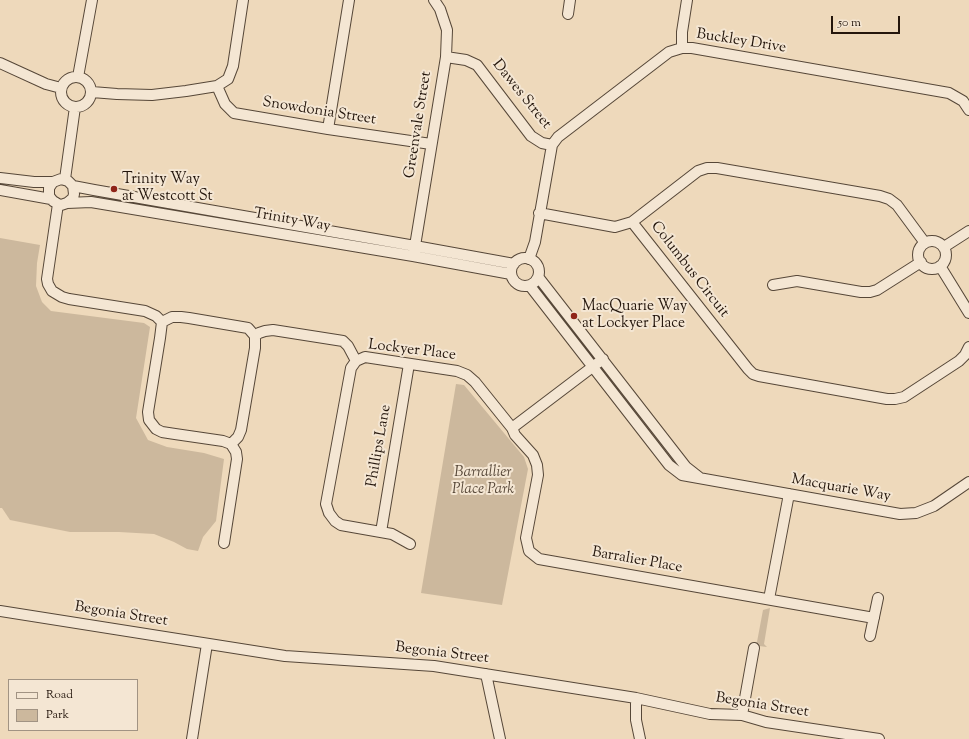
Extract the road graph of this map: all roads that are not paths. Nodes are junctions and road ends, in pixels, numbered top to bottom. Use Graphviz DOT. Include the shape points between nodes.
graph roads {
  1 [pos="92,0"];
  2 [pos="243,0"];
  3 [pos="349,0"];
  4 [pos="434,0"];
  5 [pos="570,0"];
  6 [pos="687,0"];
  7 [pos="568,14"];
  8 [pos="682,48"];
  9 [pos="446,57"];
  10 [pos="0,63"];
  11 [pos="78,77"];
  12 [pos="216,86"];
  13 [pos="61,88"];
  14 [pos="92,92"];
  15 [pos="75,107"];
  16 [pos="969,110"];
  17 [pos="328,129"];
  18 [pos="431,144"];
  19 [pos="552,145"];
  20 [pos="0,178"];
  21 [pos="53,182"];
  22 [pos="69,182"];
  23 [pos="0,190"];
  24 [pos="59,202"];
  25 [pos="540,213"];
  26 [pos="632,222"];
  27 [pos="969,231"];
  28 [pos="925,243"];
  29 [pos="415,246"];
  30 [pos="944,247"];
  31 [pos="413,256"];
  32 [pos="529,259"];
  33 [pos="920,262"];
  34 [pos="940,266"];
  35 [pos="513,269"];
  36 [pos="539,278"];
  37 [pos="773,285"];
  38 [pos="530,286"];
  39 [pos="969,313"];
  40 [pos="162,322"];
  41 [pos="255,336"];
  42 [pos="969,347"];
  43 [pos="602,360"];
  44 [pos="356,361"];
  45 [pos="409,364"];
  46 [pos="593,367"];
  47 [pos="512,428"];
  48 [pos="231,444"];
  49 [pos="701,479"];
  50 [pos="969,482"];
  51 [pos="789,494"];
  52 [pos="381,532"];
  53 [pos="224,543"];
  54 [pos="410,544"];
  55 [pos="878,598"];
  56 [pos="769,599"];
  57 [pos="0,611"];
  58 [pos="874,618"];
  59 [pos="870,636"];
  60 [pos="207,644"];
  61 [pos="754,648"];
  62 [pos="486,674"];
  63 [pos="636,698"];
  64 [pos="742,715"];
  65 [pos="192,739"];
  66 [pos="500,739"];
  67 [pos="640,739"];
  68 [pos="879,739"];
  1 -- 11 [label="street"];
  2 -- 12 [label="street" via="233,66 228,79"];
  3 -- 17 [label="street"];
  4 -- 9 [label="street, Greenvale Street" via="447,30"];
  5 -- 7 [label="street"];
  6 -- 8 [label="street"];
  8 -- 16 [label="street, Buckley Drive" via="950,93 963,101"];
  8 -- 19 [label="street, Buckley Drive" via="669,52 558,137"];
  9 -- 18 [label="street, Greenvale Street"];
  9 -- 19 [label="street, Dawes Street" via="466,60 477,65 531,136 542,143"];
  10 -- 13 [label="street"];
  11 -- 13 [label="street" via="69,78"];
  11 -- 14 [label="street" via="86,80"];
  12 -- 14 [label="street" via="152,95"];
  12 -- 17 [label="street, Snowdonia Street" via="225,104 234,113"];
  13 -- 15 [label="street" via="64,101"];
  14 -- 15 [label="street" via="85,105"];
  15 -- 22 [label="street"];
  17 -- 18 [label="street, Snowdonia Street"];
  18 -- 29 [label="street, Greenvale Street"];
  19 -- 25 [label="street"];
  20 -- 21 [label="street, Trinity Way"];
  21 -- 22 [label="street, Trinity Way" via="61,179"];
  21 -- 24 [label="street" via="49,192"];
  22 -- 24 [label="street" via="73,198"];
  22 -- 29 [label="street, Trinity Way" via="94,190"];
  23 -- 24 [label="street, Trinity Way"];
  24 -- 31 [label="street, Trinity Way" via="91,202"];
  24 -- 40 [label="street" via="47,279 52,290 69,299 145,311"];
  25 -- 26 [label="street" via="615,227"];
  25 -- 32 [label="street"];
  26 -- 28 [label="street, Columbus Circuit" via="698,172 707,168 717,168 889,199"];
  26 -- 42 [label="street, Columbus Circuit" via="753,374 895,399 904,397 959,360"];
  27 -- 30 [label="street"];
  28 -- 30 [label="street" via="937,242"];
  28 -- 33 [label="street" via="918,254"];
  29 -- 31 [label="street, Greenvale Street"];
  29 -- 35 [label="street, Trinity Way"];
  30 -- 34 [label="street" via="946,255"];
  31 -- 35 [label="street, Trinity Way"];
  32 -- 35 [label="street, Trinity Way" via="517,261"];
  32 -- 36 [label="street" via="538,266"];
  33 -- 34 [label="street" via="932,269"];
  33 -- 37 [label="street" via="870,292 798,282"];
  34 -- 39 [label="street"];
  35 -- 38 [label="street" via="513,280 524,287"];
  36 -- 38 [label="street"];
  36 -- 43 [label="street, Macquarie Way"];
  38 -- 46 [label="street, Macquarie Way"];
  40 -- 41 [label="street" via="172,318 189,318 248,328"];
  40 -- 48 [label="street" via="148,412 149,420 162,432"];
  41 -- 44 [label="street" via="273,330 343,341"];
  41 -- 48 [label="street" via="242,430"];
  43 -- 46 [label="street"];
  43 -- 49 [label="street, Macquarie Way" via="686,467"];
  44 -- 45 [label="street, Lockyer Place" via="365,357"];
  44 -- 52 [label="street, Lockyer Place" via="351,368 326,504 334,521 341,525"];
  45 -- 47 [label="street, Lockyer Place" via="457,371 467,375"];
  45 -- 52 [label="street, Phillips Lane"];
  46 -- 47 [label="street"];
  46 -- 49 [label="street, Macquarie Way" via="669,465 682,475"];
  47 -- 56 [label="street, Barralier Place" via="533,455 537,465 538,476 526,538 529,551 538,559"];
  48 -- 53 [label="street" via="237,459"];
  49 -- 51 [label="street, Macquarie Way"];
  50 -- 51 [label="street, Macquarie Way" via="934,506 916,513 900,514"];
  51 -- 56 [label="street"];
  52 -- 54 [label="street, Lockyer Place" via="392,534"];
  55 -- 58 [label="street"];
  56 -- 58 [label="street, Barralier Place"];
  57 -- 60 [label="street, Begonia Street"];
  58 -- 59 [label="street"];
  60 -- 62 [label="street, Begonia Street" via="285,656 434,666"];
  60 -- 65 [label="street"];
  61 -- 64 [label="street"];
  62 -- 63 [label="street, Begonia Street"];
  62 -- 66 [label="street"];
  63 -- 64 [label="street, Begonia Street" via="710,714"];
  63 -- 67 [label="street" via="636,720"];
  64 -- 68 [label="street, Begonia Street" via="766,722"];
}
